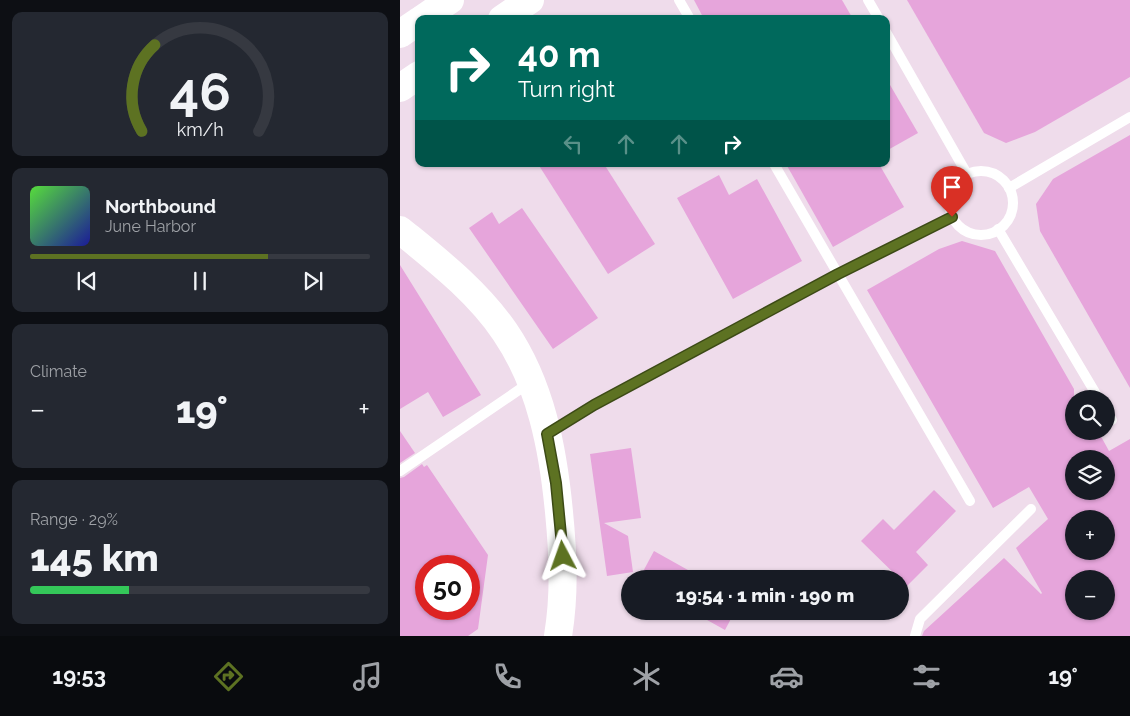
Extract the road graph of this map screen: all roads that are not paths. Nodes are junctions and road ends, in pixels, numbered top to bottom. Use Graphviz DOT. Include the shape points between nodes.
graph roads {
  1 [pos="450,0"];
  2 [pos="530,0"];
  3 [pos="679,0"];
  4 [pos="868,0"];
  5 [pos="428,15"];
  6 [pos="508,15"];
  7 [pos="688,15"];
  8 [pos="877,15"];
  9 [pos="415,24"];
  10 [pos="400,34"];
  11 [pos="890,39"];
  12 [pos="415,78"];
  13 [pos="400,88"];
  14 [pos="1130,117"];
  15 [pos="776,167"];
  16 [pos="966,174"];
  17 [pos="1009,188"];
  18 [pos="952,217"];
  19 [pos="998,229"];
  20 [pos="400,230"];
  21 [pos="838,274"];
  22 [pos="531,381"];
  23 [pos="1094,390"];
  24 [pos="547,434"];
  25 [pos="400,471"];
  26 [pos="970,501"];
  27 [pos="1031,509"];
  28 [pos="558,636"];
  29 [pos="915,636"];
  1 -- 5 [label="main road"];
  2 -- 6 [label="main road"];
  3 -- 7 [label="lane"];
  4 -- 8 [label="lane"];
  9 -- 10 [label="main road"];
  11 -- 16 [label="lane"];
  12 -- 13 [label="main road"];
  14 -- 17 [label="lane"];
  15 -- 21 [label="lane"];
  16 -- 17 [label="lane" via="989,172 1001,178"];
  16 -- 18 [label="lane" via="952,188 949,204"];
  17 -- 19 [label="lane" via="1010,214"];
  18 -- 19 [label="lane" via="964,230 978,235"];
  18 -- 21 [label="lane"];
  19 -- 23 [label="lane"];
  20 -- 22 [label="main road" via="449,270 487,308 516,350"];
  21 -- 24 [label="lane" via="594,405"];
  21 -- 26 [label="lane"];
  22 -- 24 [label="main road"];
  22 -- 25 [label="lane"];
  24 -- 28 [label="main road" via="562,543 563,587"];
  27 -- 29 [label="lane" via="920,619"];
}
